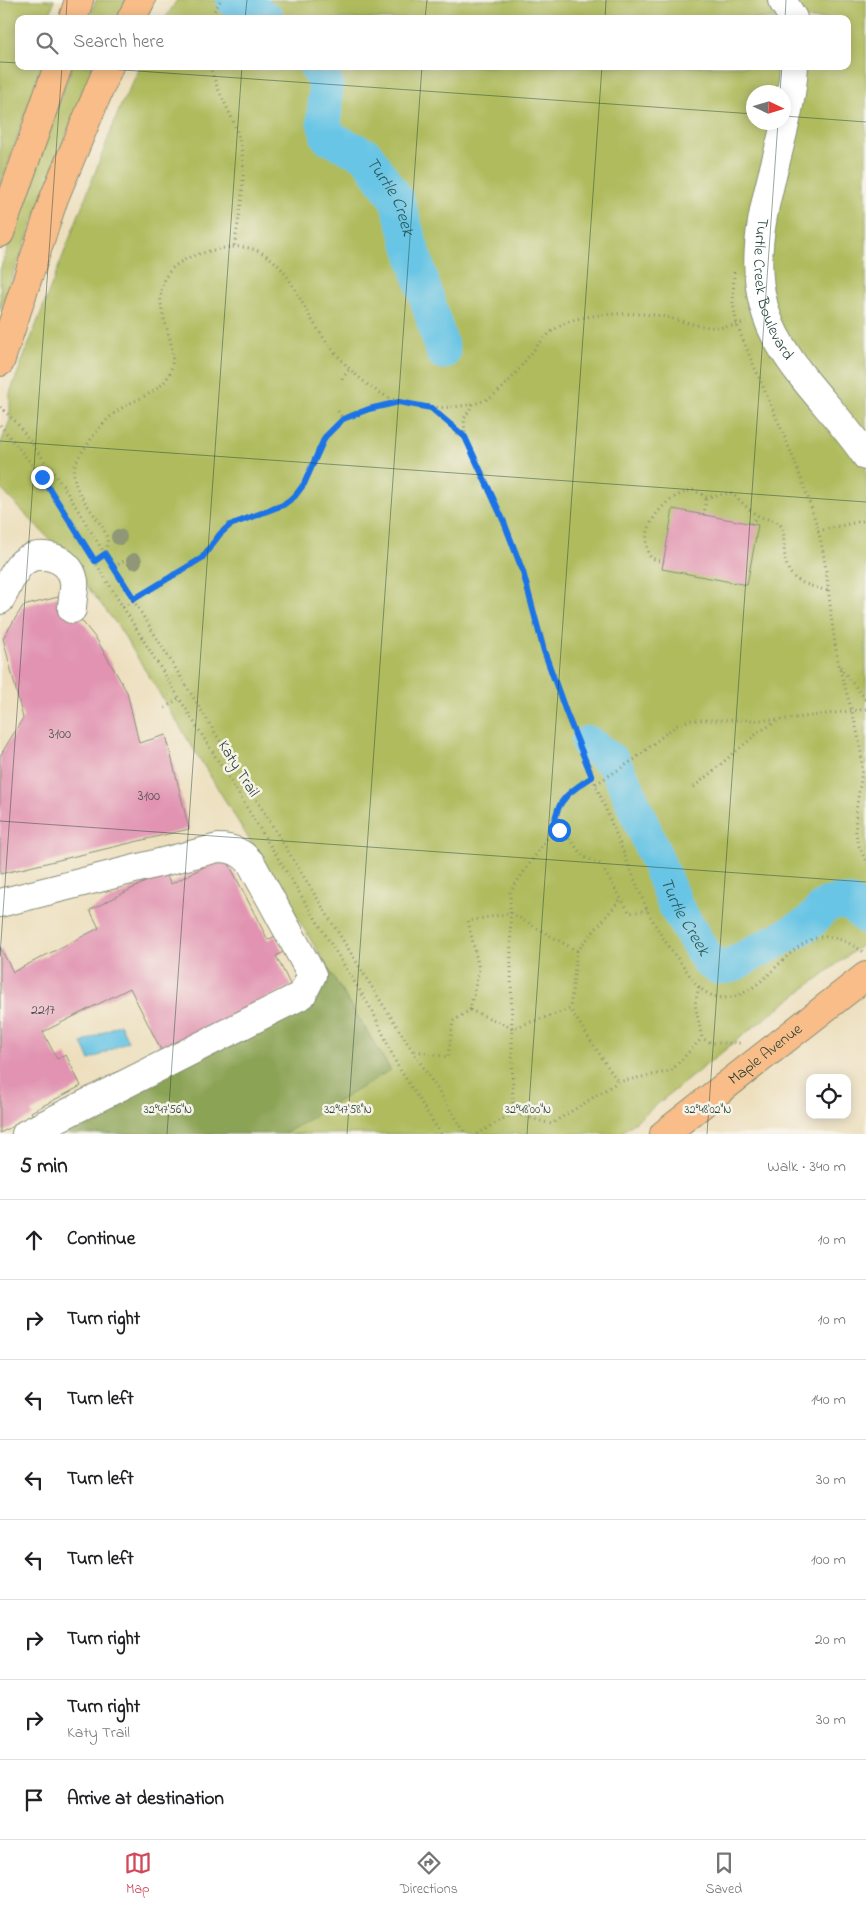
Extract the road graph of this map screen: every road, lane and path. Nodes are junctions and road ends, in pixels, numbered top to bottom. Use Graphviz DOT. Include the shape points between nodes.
graph roads {
  1 [pos="79,0"];
  2 [pos="141,0"];
  3 [pos="221,0"];
  4 [pos="74,15"];
  5 [pos="133,15"];
  6 [pos="212,15"];
  7 [pos="57,70"];
  8 [pos="106,70"];
  9 [pos="211,70"];
  10 [pos="793,70"];
  11 [pos="0,232"];
  12 [pos="234,247"];
  13 [pos="734,268"];
  14 [pos="765,315"];
  15 [pos="738,325"];
  16 [pos="0,362"];
  17 [pos="350,368"];
  18 [pos="342,379"];
  19 [pos="399,402"];
  20 [pos="473,404"];
  21 [pos="0,407"];
  22 [pos="431,408"];
  23 [pos="338,411"];
  24 [pos="343,419"];
  25 [pos="0,425"];
  26 [pos="465,437"];
  27 [pos="866,456"];
  28 [pos="706,497"];
  29 [pos="704,515"];
  30 [pos="758,516"];
  31 [pos="866,520"];
  32 [pos="751,524"];
  33 [pos="818,531"];
  34 [pos="105,554"];
  35 [pos="125,560"];
  36 [pos="95,561"];
  37 [pos="664,562"];
  38 [pos="114,567"];
  39 [pos="828,591"];
  40 [pos="134,599"];
  41 [pos="0,600"];
  42 [pos="123,607"];
  43 [pos="72,608"];
  44 [pos="840,666"];
  45 [pos="180,698"];
  46 [pos="866,700"];
  47 [pos="165,708"];
  48 [pos="866,709"];
  49 [pos="853,711"];
  50 [pos="779,720"];
  51 [pos="592,777"];
  52 [pos="596,784"];
  53 [pos="694,786"];
  54 [pos="555,826"];
  55 [pos="866,860"];
  56 [pos="621,899"];
  57 [pos="0,903"];
  58 [pos="647,910"];
  59 [pos="511,913"];
  60 [pos="577,951"];
  61 [pos="866,954"];
  62 [pos="866,976"];
  63 [pos="699,987"];
  64 [pos="570,1009"];
  65 [pos="470,1010"];
  66 [pos="513,1028"];
  67 [pos="702,1038"];
  68 [pos="740,1043"];
  69 [pos="414,1051"];
  70 [pos="618,1082"];
  71 [pos="513,1113"];
  72 [pos="26,1134"];
  73 [pos="442,1134"];
  74 [pos="466,1134"];
  75 [pos="477,1134"];
  76 [pos="664,1134"];
  1 -- 4 [label="main road"];
  2 -- 5 [label="main road"];
  3 -- 6 [label="path"];
  7 -- 11 [label="main road"];
  8 -- 16 [label="main road" via="54,198"];
  9 -- 12 [label="path" via="238,135 242,153 242,198"];
  10 -- 14 [label="lane, Turtle Creek Boulevard" via="758,250 757,271"];
  12 -- 17 [label="path" via="257,250 274,262 294,288 318,330"];
  12 -- 34 [label="path" via="194,255 169,272 164,282 161,306 173,358 167,379 155,390 114,413 76,461 76,483 107,539"];
  13 -- 15 [label="path" via="732,289"];
  14 -- 15 [label="path"];
  14 -- 27 [label="lane, Turtle Creek Boulevard" via="796,369"];
  15 -- 20 [label="path" via="711,328 647,314 571,321 545,338 492,396"];
  15 -- 33 [label="path" via="799,474"];
  17 -- 18 [label="path"];
  17 -- 19 [label="path" via="380,392"];
  19 -- 22 [label="path"];
  19 -- 24 [label="path"];
  20 -- 22 [label="path"];
  20 -- 26 [label="path" via="464,418"];
  21 -- 34 [label="path" via="16,422 62,486"];
  22 -- 26 [label="path"];
  23 -- 24 [label="path"];
  24 -- 40 [label="path" via="325,437 304,484 295,496 283,505 230,525 202,558"];
  25 -- 36 [label="path, Katy Trail" via="42,477"];
  26 -- 51 [label="path" via="519,560 544,651"];
  28 -- 29 [label="path"];
  28 -- 30 [label="path" via="730,493"];
  28 -- 37 [label="path" via="687,491 666,502 659,510 649,530 648,548 651,558"];
  30 -- 32 [label="path"];
  30 -- 39 [label="path" via="776,521 782,529 784,560 794,579"];
  31 -- 33 [label="path"];
  33 -- 39 [label="path"];
  34 -- 36 [label="path"];
  34 -- 38 [label="path"];
  35 -- 38 [label="path"];
  36 -- 42 [label="path, Katy Trail"];
  38 -- 40 [label="path"];
  39 -- 44 [label="path"];
  40 -- 42 [label="path"];
  40 -- 69 [label="path"];
  41 -- 43 [label="lane" via="20,566 36,556 46,556 56,558 70,572 74,581"];
  42 -- 45 [label="path, Katy Trail"];
  44 -- 46 [label="path"];
  44 -- 49 [label="path"];
  45 -- 47 [label="path"];
  45 -- 73 [label="path, Katy Trail" via="374,1012 397,1065"];
  48 -- 49 [label="path"];
  49 -- 50 [label="path"];
  49 -- 55 [label="path" via="862,763 855,825 857,840"];
  50 -- 52 [label="path" via="690,720 675,726 635,759"];
  50 -- 53 [label="path" via="760,731"];
  51 -- 52 [label="path"];
  51 -- 54 [label="path" via="562,800"];
  52 -- 58 [label="path"];
  54 -- 56 [label="path" via="584,857 600,864"];
  54 -- 59 [label="path" via="510,892"];
  56 -- 58 [label="path" via="630,913"];
  56 -- 60 [label="path"];
  57 -- 72 [label="lane" via="218,848 237,850 252,863 312,975 302,995"];
  58 -- 63 [label="path" via="656,928"];
  59 -- 60 [label="path"];
  59 -- 65 [label="path" via="468,921 479,969"];
  59 -- 66 [label="path"];
  60 -- 64 [label="path"];
  61 -- 63 [label="path" via="852,944 827,937 809,941 742,994 716,996"];
  62 -- 76 [label="main road, Maple Avenue"];
  63 -- 67 [label="path" via="694,1004"];
  64 -- 66 [label="path"];
  64 -- 70 [label="path"];
  65 -- 66 [label="path"];
  65 -- 69 [label="path" via="453,1021 448,1057"];
  66 -- 71 [label="path"];
  67 -- 68 [label="path" via="711,1043"];
  67 -- 70 [label="path" via="671,1071"];
  69 -- 74 [label="path"];
  70 -- 71 [label="path" via="552,1124"];
  71 -- 75 [label="path"];
}
